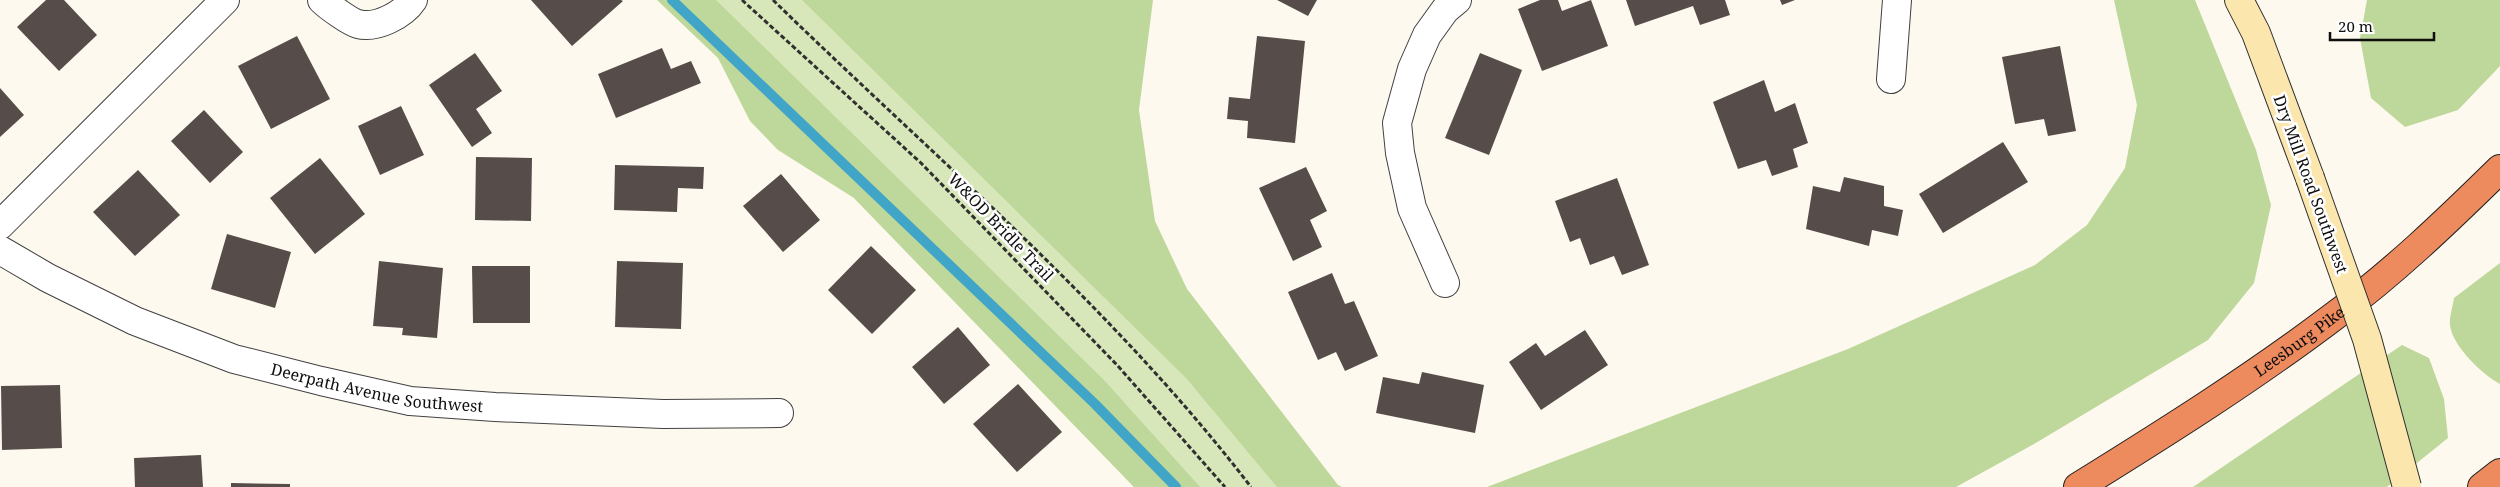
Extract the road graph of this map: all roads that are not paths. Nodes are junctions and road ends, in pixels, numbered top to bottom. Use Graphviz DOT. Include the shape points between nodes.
graph roads {
  1 [pos="225,0"];
  2 [pos="322,0"];
  3 [pos="412,0"];
  4 [pos="1457,0"];
  5 [pos="1897,0"];
  6 [pos="2239,0"];
  7 [pos="1891,79"];
  8 [pos="2500,169"];
  9 [pos="0,225"];
  10 [pos="0,250"];
  11 [pos="1445,283"];
  12 [pos="779,413"];
  13 [pos="2500,473"];
  14 [pos="2078,487"];
  15 [pos="2407,487"];
  16 [pos="2482,487"];
  1 -- 9 [label="street"];
  2 -- 3 [label="street" via="358,24 385,22 407,9"];
  4 -- 11 [label="street" via="1445,10 1427,35 1412,69 1397,124 1412,208"];
  5 -- 7 [label="street"];
  6 -- 15 [label="street, Dry Mill Road Southwest, bridge" via="2256,34 2367,338"];
  8 -- 14 [label="highway, Leesburg Pike" via="2434,233 2335,316 2234,389"];
  10 -- 12 [label="street, Deerpath Avenue Southwest" via="136,322 234,359 410,401 663,414"];
  13 -- 16 [label="highway"];
}
